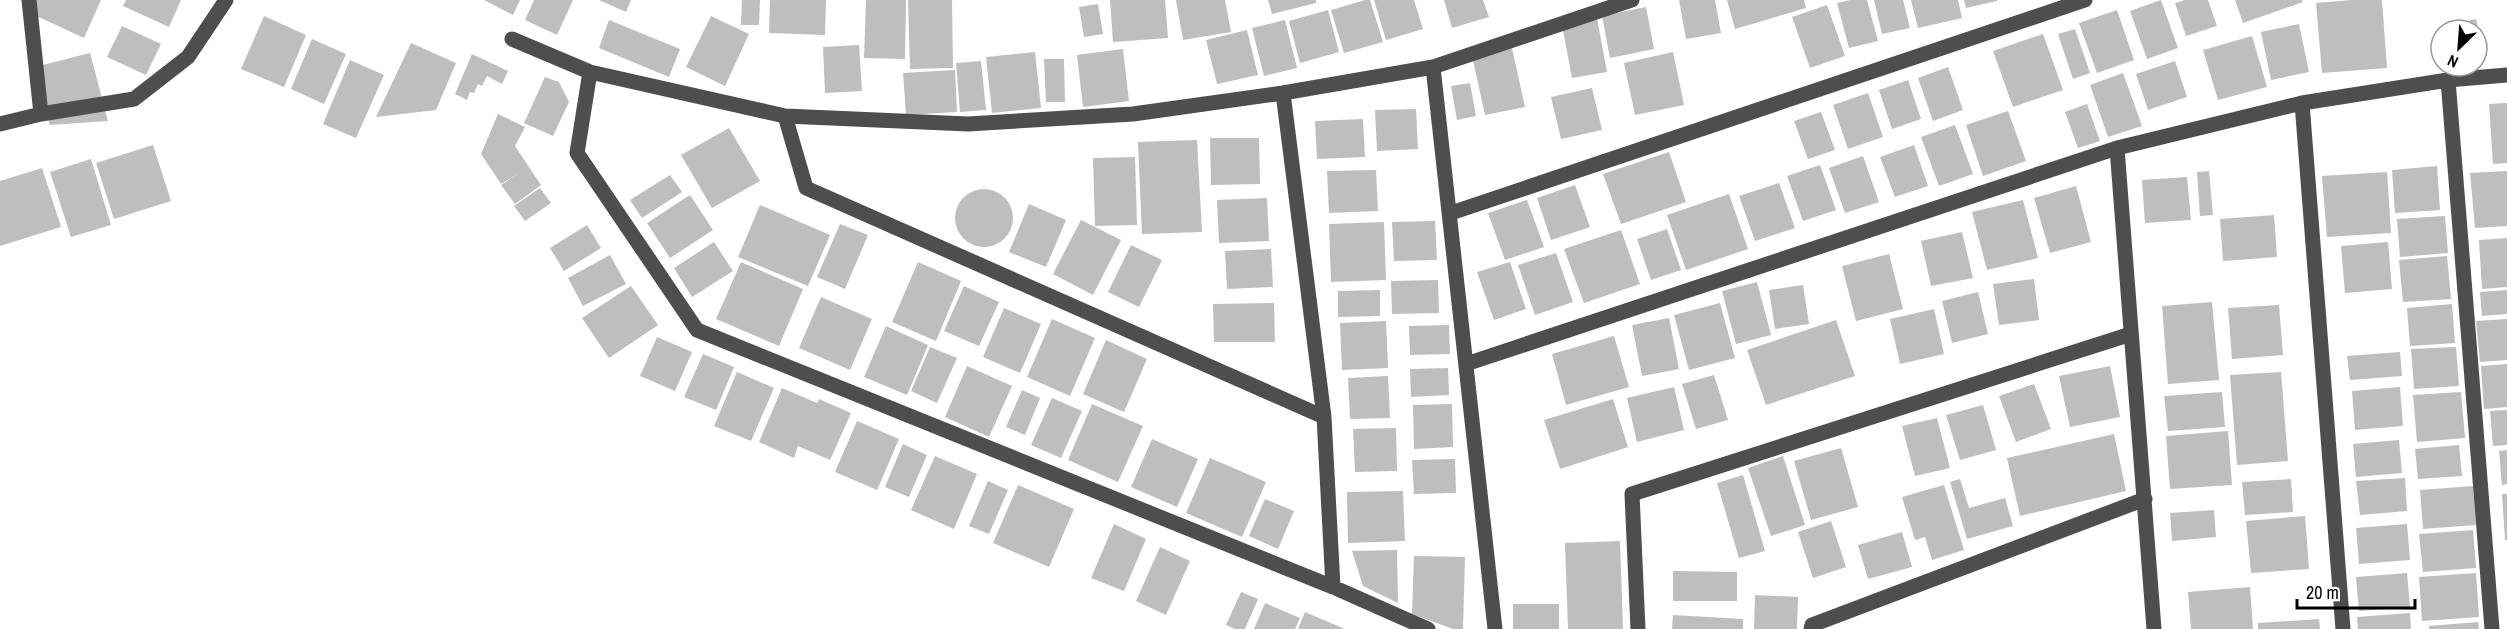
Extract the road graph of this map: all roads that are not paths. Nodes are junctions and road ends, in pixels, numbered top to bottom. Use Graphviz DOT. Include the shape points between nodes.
graph roads {
  1 [pos="29,0"];
  2 [pos="226,0"];
  3 [pos="1632,0"];
  4 [pos="2085,0"];
  5 [pos="512,39"];
  6 [pos="1433,68"];
  7 [pos="590,72"];
  8 [pos="2507,75"];
  9 [pos="2448,80"];
  10 [pos="1283,93"];
  11 [pos="2302,103"];
  12 [pos="42,114"];
  13 [pos="785,116"];
  14 [pos="0,124"];
  15 [pos="2117,148"];
  16 [pos="1451,213"];
  17 [pos="2132,334"];
  18 [pos="1466,364"];
  19 [pos="1324,417"];
  20 [pos="2145,499"];
  21 [pos="1334,587"];
  22 [pos="1428,629"];
  23 [pos="1495,629"];
  24 [pos="1638,629"];
  25 [pos="1811,629"];
  26 [pos="2154,629"];
  27 [pos="2343,629"];
  28 [pos="2492,629"];
  1 -- 12 [label="street"];
  2 -- 12 [label="street" via="188,57 134,99"];
  3 -- 6 [label="street"];
  4 -- 16 [label="street"];
  5 -- 7 [label="street"];
  6 -- 10 [label="street"];
  6 -- 16 [label="street"];
  7 -- 13 [label="street"];
  7 -- 21 [label="street" via="577,153 697,330"];
  8 -- 9 [label="street"];
  9 -- 11 [label="street"];
  9 -- 28 [label="street"];
  10 -- 13 [label="street" via="1133,114 968,124"];
  10 -- 19 [label="street"];
  11 -- 15 [label="street"];
  11 -- 27 [label="street"];
  12 -- 14 [label="street"];
  13 -- 19 [label="street" via="806,188"];
  15 -- 17 [label="street"];
  15 -- 18 [label="street"];
  16 -- 18 [label="street"];
  17 -- 20 [label="street"];
  17 -- 24 [label="street" via="1632,494"];
  18 -- 23 [label="street"];
  19 -- 21 [label="street"];
  20 -- 25 [label="street" via="1812,625"];
  20 -- 26 [label="street"];
  21 -- 22 [label="street"];
}
